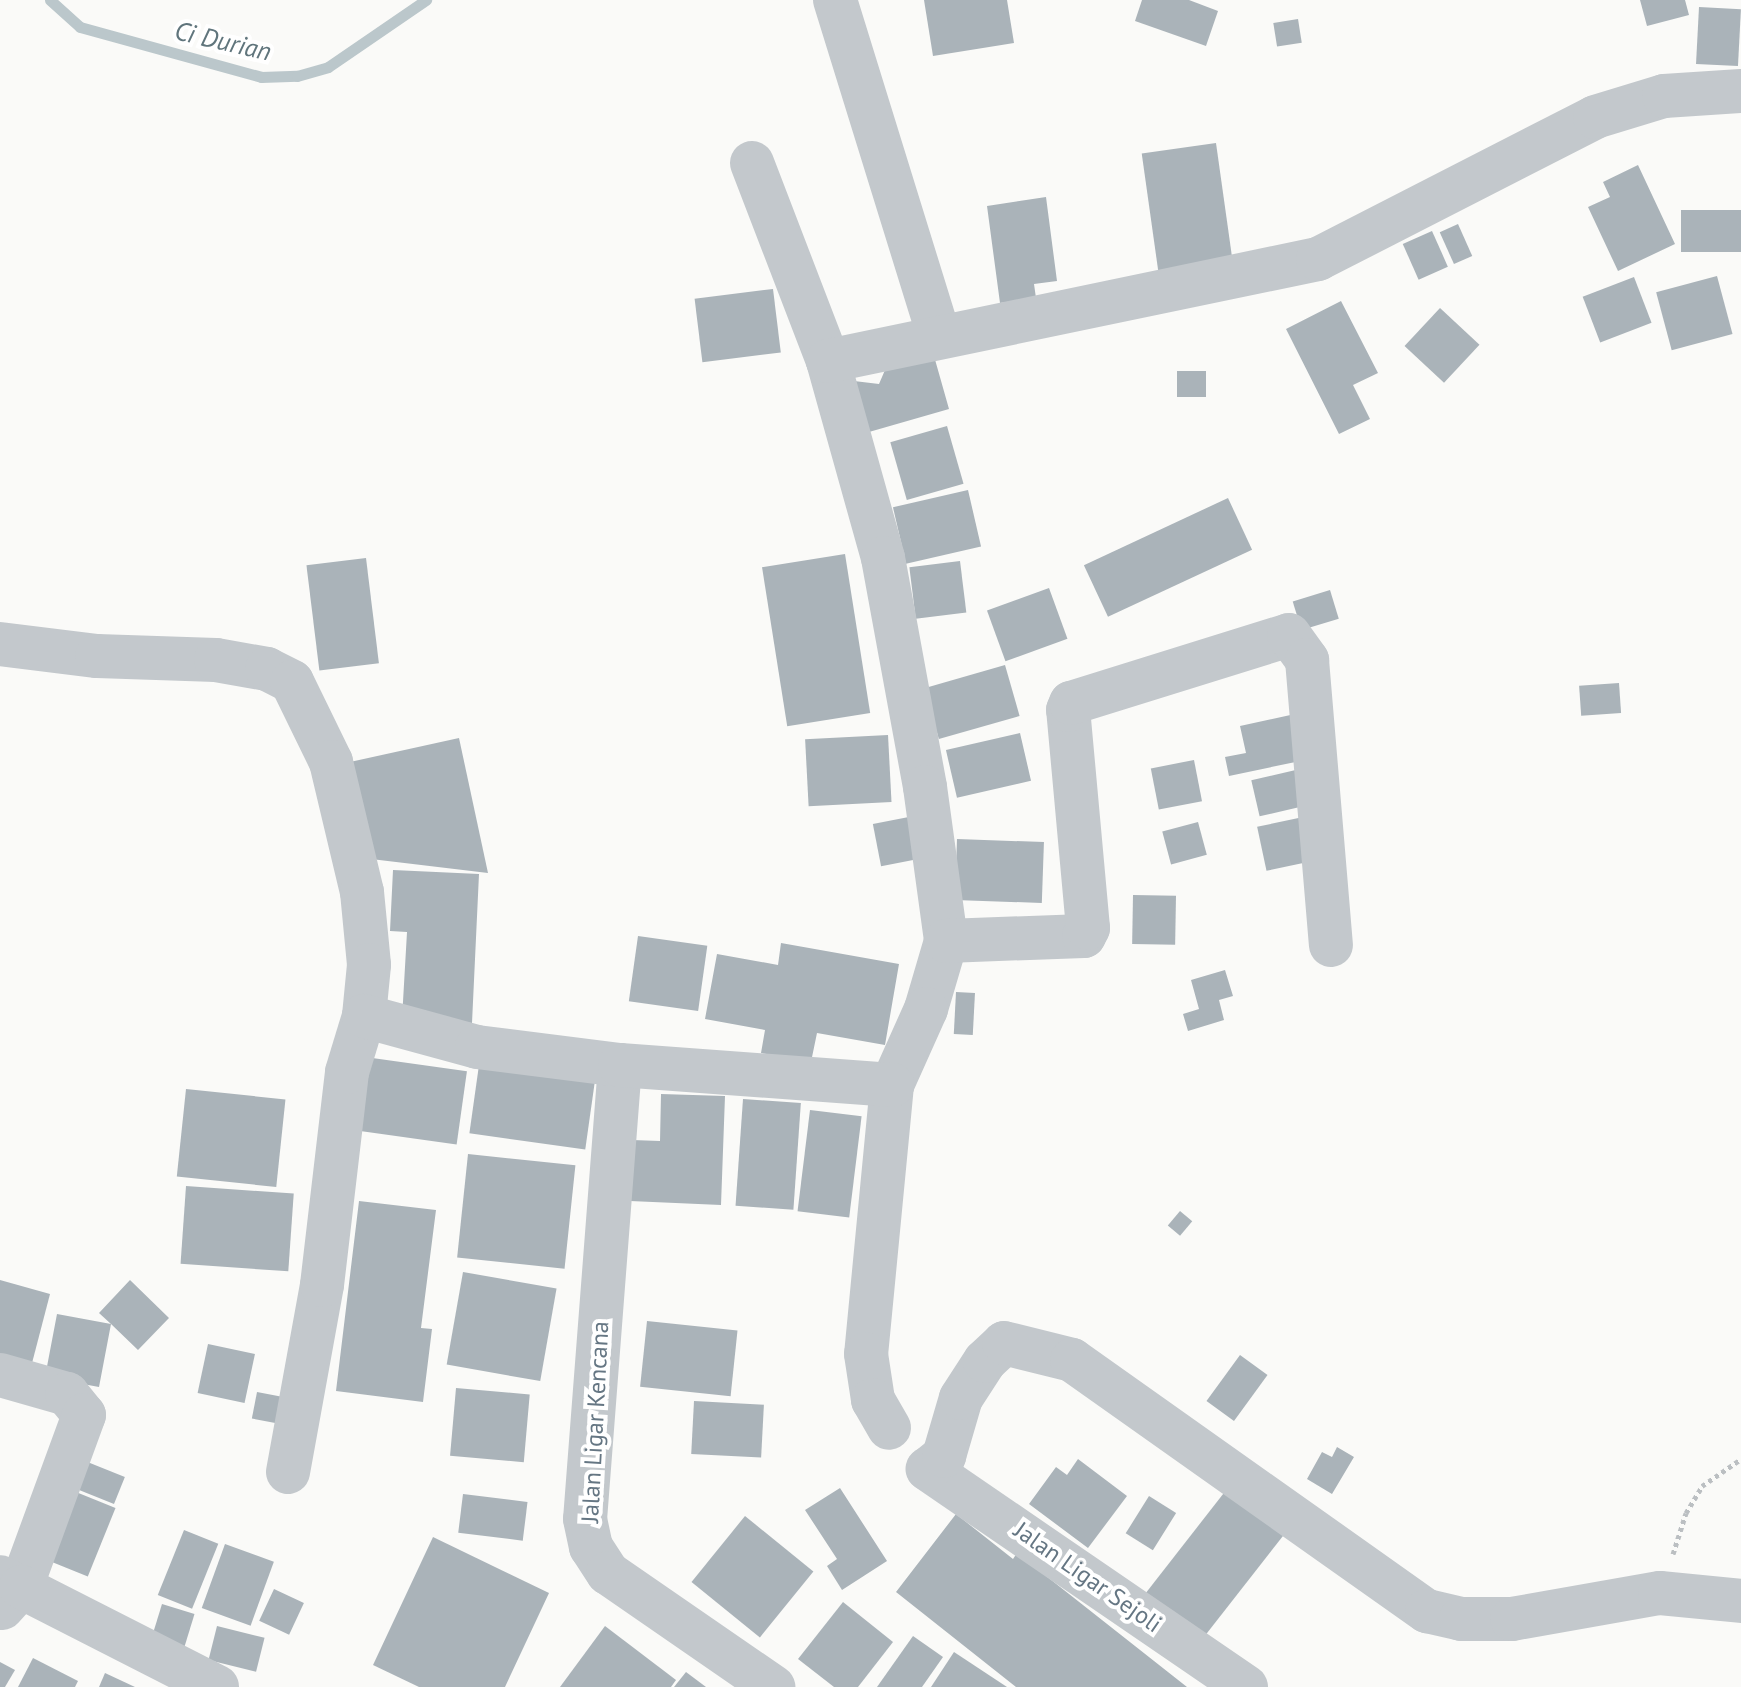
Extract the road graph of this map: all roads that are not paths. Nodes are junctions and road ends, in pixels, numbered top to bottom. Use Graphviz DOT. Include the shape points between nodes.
graph roads {
  1 [pos="835,0"];
  2 [pos="1741,91"];
  3 [pos="752,163"];
  4 [pos="939,335"];
  5 [pos="828,361"];
  6 [pos="0,644"];
  7 [pos="946,941"];
  8 [pos="1331,945"];
  9 [pos="364,1016"];
  10 [pos="620,1065"];
  11 [pos="892,1085"];
  12 [pos="0,1375"];
  13 [pos="889,1428"];
  14 [pos="288,1472"];
  15 [pos="7,1591"];
  16 [pos="1741,1601"];
  17 [pos="217,1687"];
  18 [pos="773,1687"];
  19 [pos="1246,1687"];
  1 -- 4 [label="street"];
  2 -- 4 [label="street" via="1664,96 1595,117 1318,259 1243,279"];
  3 -- 5 [label="street"];
  4 -- 5 [label="street"];
  5 -- 7 [label="street" via="883,558 925,787"];
  6 -- 9 [label="street" via="97,656 216,660 267,669 292,682 331,762 362,892 369,965"];
  7 -- 8 [label="street" via="1084,936 1088,928 1071,703 1289,635 1307,660"];
  7 -- 11 [label="street" via="926,1009"];
  9 -- 10 [label="street" via="477,1047"];
  9 -- 14 [label="street" via="347,1072 322,1285"];
  10 -- 11 [label="street"];
  10 -- 18 [label="street, Jalan Ligar Kencana" via="585,1519 591,1547 608,1573"];
  11 -- 13 [label="street" via="866,1354 873,1400"];
  12 -- 15 [label="street" via="67,1394 84,1415"];
  15 -- 17 [label="street"];
  16 -- 19 [label="street, Jalan Ligar Sejoli" via="1660,1593 1512,1619 1461,1619 1427,1611 1072,1360 1004,1343 961,1398 944,1456 928,1469"];
}
